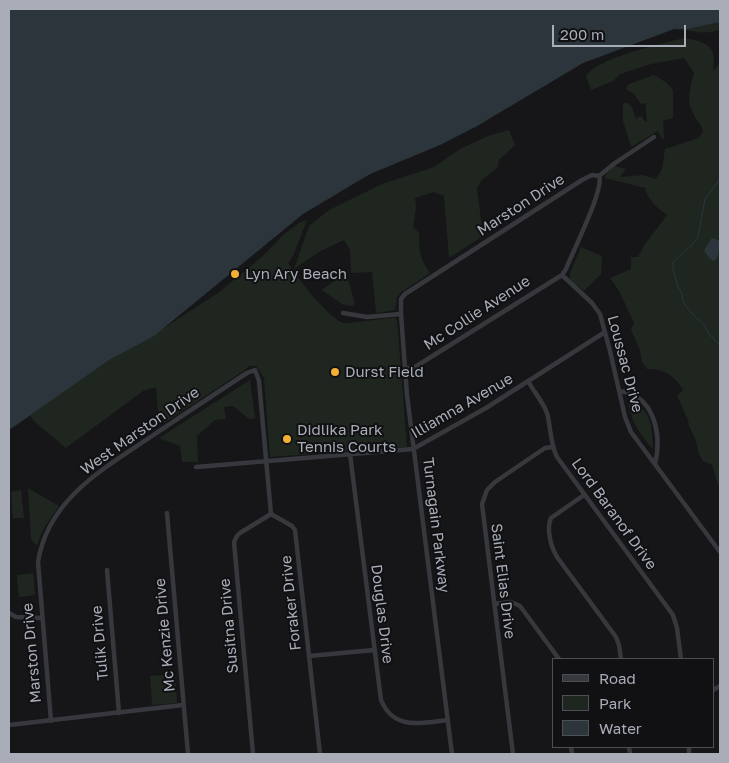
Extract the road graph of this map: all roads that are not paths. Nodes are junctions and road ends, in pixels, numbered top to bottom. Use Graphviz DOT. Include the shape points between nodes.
graph roads {
  1 [pos="654,137"];
  2 [pos="599,176"];
  3 [pos="562,275"];
  4 [pos="401,299"];
  5 [pos="343,313"];
  6 [pos="401,314"];
  7 [pos="605,332"];
  8 [pos="405,369"];
  9 [pos="528,381"];
  10 [pos="619,391"];
  11 [pos="552,447"];
  12 [pos="413,449"];
  13 [pos="350,454"];
  14 [pos="266,462"];
  15 [pos="655,464"];
  16 [pos="196,467"];
  17 [pos="584,495"];
  18 [pos="167,514"];
  19 [pos="272,514"];
  20 [pos="720,552"];
  21 [pos="106,570"];
  22 [pos="39,582"];
  23 [pos="494,604"];
  24 [pos="9,613"];
  25 [pos="42,618"];
  26 [pos="374,650"];
  27 [pos="309,656"];
  28 [pos="558,658"];
  29 [pos="621,658"];
  30 [pos="681,658"];
  31 [pos="184,705"];
  32 [pos="119,712"];
  33 [pos="448,720"];
  34 [pos="51,721"];
  35 [pos="9,725"];
  36 [pos="188,754"];
  37 [pos="253,754"];
  38 [pos="320,754"];
  39 [pos="452,754"];
  40 [pos="513,754"];
  1 -- 2 [label="street, Marston Drive"];
  2 -- 3 [label="street" via="600,183 588,217"];
  2 -- 4 [label="street, Marston Drive" via="592,175 582,180"];
  3 -- 7 [label="street, Loussac Drive" via="596,308"];
  3 -- 8 [label="street, Mc Collie Avenue" via="415,367"];
  4 -- 6 [label="street, Turnagain Parkway"];
  5 -- 6 [label="street" via="367,317"];
  6 -- 8 [label="street, Turnagain Parkway"];
  7 -- 9 [label="street, Illiamna Avenue"];
  7 -- 10 [label="street, Loussac Drive"];
  8 -- 12 [label="street, Turnagain Parkway"];
  9 -- 11 [label="street, Lord Baranof Drive" via="545,409"];
  9 -- 12 [label="street, Illiamna Avenue"];
  10 -- 15 [label="street, Loussac Drive" via="631,432"];
  10 -- 15 [label="street" via="633,395 652,413 658,450"];
  11 -- 17 [label="street, Lord Baranof Drive"];
  11 -- 23 [label="street, Saint Elias Drive" via="545,448 495,482 485,494 482,509"];
  12 -- 13 [label="street, Illiamna Avenue"];
  12 -- 33 [label="street, Turnagain Parkway"];
  13 -- 14 [label="street, Illiamna Avenue"];
  13 -- 26 [label="street, Douglas Drive"];
  14 -- 16 [label="street, Illiamna Avenue"];
  14 -- 19 [label="street"];
  14 -- 22 [label="street, West Marston Drive" via="259,381 255,370 101,471 77,491 57,514 40,547"];
  15 -- 20 [label="street, Loussac Drive"];
  17 -- 29 [label="street" via="551,518 552,546 616,637"];
  17 -- 30 [label="street, Lord Baranof Drive" via="673,615"];
  18 -- 31 [label="street, Mc Kenzie Drive"];
  19 -- 27 [label="street, Foraker Drive" via="295,530"];
  19 -- 37 [label="street, Susitna Drive" via="240,533 234,542"];
  21 -- 32 [label="street, Tulik Drive"];
  22 -- 25 [label="street, Marston Drive"];
  23 -- 28 [label="street" via="511,602 520,606"];
  23 -- 40 [label="street, Saint Elias Drive"];
  24 -- 25 [label="street"];
  25 -- 34 [label="street, Marston Drive"];
  26 -- 27 [label="street"];
  26 -- 33 [label="street, Douglas Drive" via="381,700 389,714 409,724"];
  27 -- 38 [label="street, Foraker Drive"];
  31 -- 32 [label="street"];
  31 -- 36 [label="street, Mc Kenzie Drive"];
  32 -- 34 [label="street"];
  33 -- 39 [label="street, Turnagain Parkway"];
  34 -- 35 [label="street"];
}
